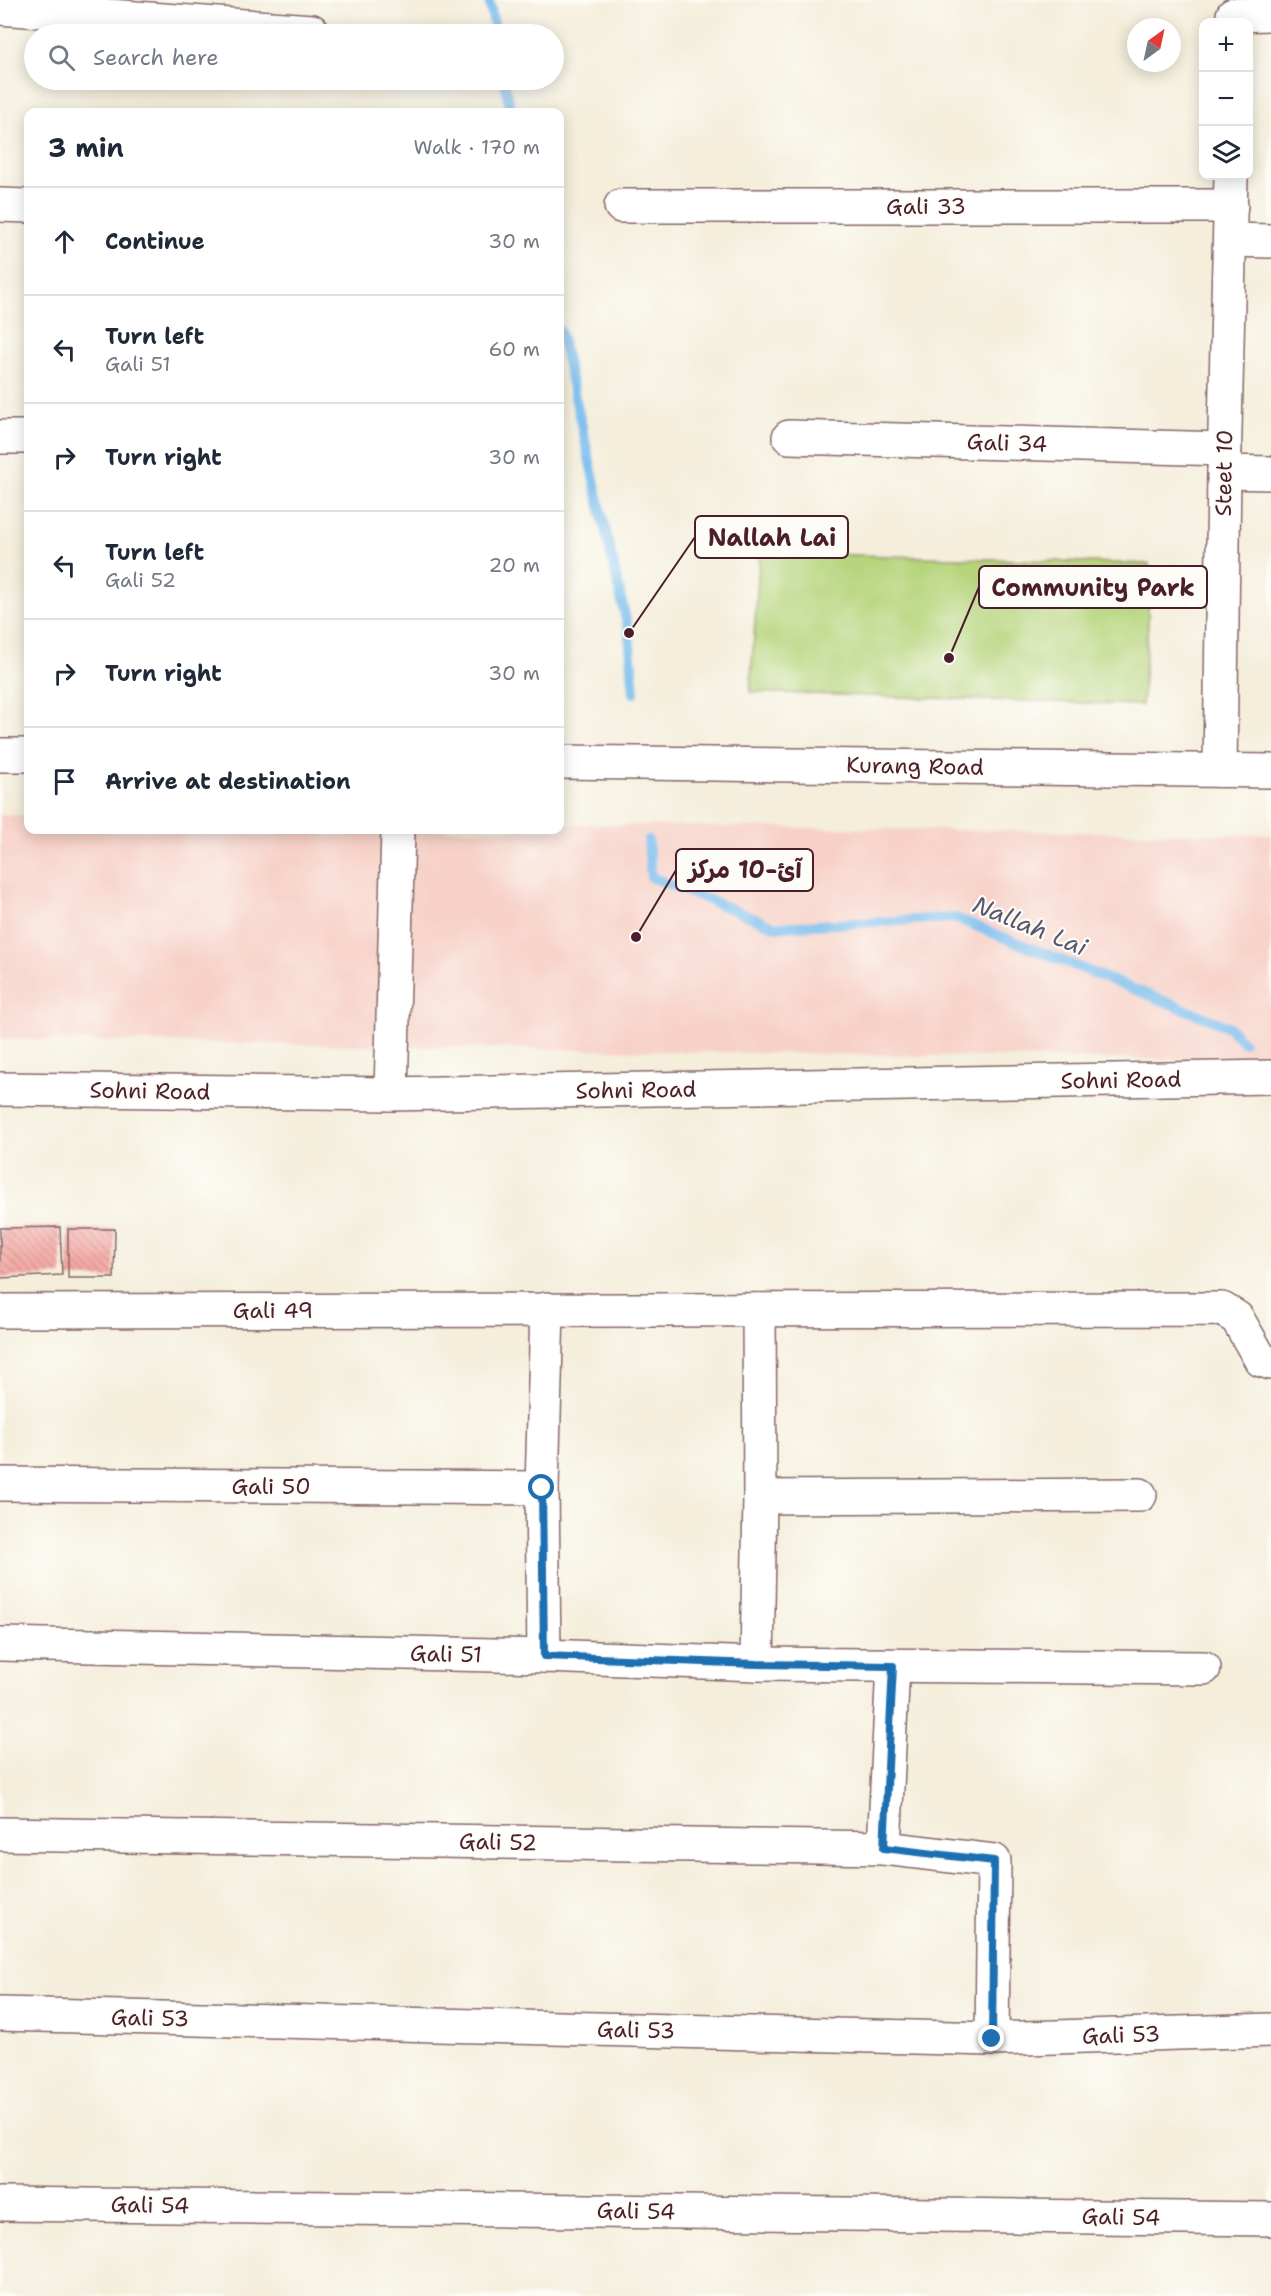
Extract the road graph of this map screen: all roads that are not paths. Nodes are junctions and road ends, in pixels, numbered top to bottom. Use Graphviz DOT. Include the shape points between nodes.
graph roads {
  1 [pos="0,8"];
  2 [pos="1233,12"];
  3 [pos="1271,14"];
  4 [pos="217,24"];
  5 [pos="1231,191"];
  6 [pos="0,205"];
  7 [pos="24,206"];
  8 [pos="621,206"];
  9 [pos="1230,240"];
  10 [pos="1271,241"];
  11 [pos="0,437"];
  12 [pos="24,437"];
  13 [pos="789,437"];
  14 [pos="1224,460"];
  15 [pos="1271,473"];
  16 [pos="0,755"];
  17 [pos="24,755"];
  18 [pos="564,762"];
  19 [pos="1220,770"];
  20 [pos="1271,771"];
  21 [pos="398,834"];
  22 [pos="1271,1077"];
  23 [pos="0,1089"];
  24 [pos="391,1094"];
  25 [pos="547,1309"];
  26 [pos="759,1310"];
  27 [pos="0,1311"];
  28 [pos="1271,1363"];
  29 [pos="0,1484"];
  30 [pos="542,1488"];
  31 [pos="1140,1495"];
  32 [pos="760,1497"];
  33 [pos="0,1644"];
  34 [pos="544,1656"];
  35 [pos="757,1664"];
  36 [pos="893,1666"];
  37 [pos="1204,1668"];
  38 [pos="0,1834"];
  39 [pos="884,1848"];
  40 [pos="0,2014"];
  41 [pos="1271,2030"];
  42 [pos="992,2039"];
  43 [pos="0,2204"];
  44 [pos="1271,2219"];
  1 -- 4 [label="street"];
  2 -- 3 [label="street"];
  5 -- 8 [label="street, Gali 33"];
  5 -- 9 [label="street, Steet 10"];
  6 -- 7 [label="street"];
  9 -- 10 [label="street"];
  9 -- 14 [label="street, Steet 10"];
  11 -- 12 [label="street"];
  13 -- 14 [label="street, Gali 34"];
  14 -- 15 [label="street, Gali 34"];
  14 -- 19 [label="street, Steet 10"];
  16 -- 17 [label="street"];
  18 -- 19 [label="street, Kurang Road"];
  19 -- 20 [label="street, Kurang Road"];
  21 -- 24 [label="street"];
  22 -- 24 [label="street, Sohni Road"];
  23 -- 24 [label="street, Sohni Road"];
  25 -- 26 [label="street, Gali 49"];
  25 -- 27 [label="street, Gali 49"];
  25 -- 30 [label="street"];
  26 -- 28 [label="street, Gali 49" via="1222,1309 1238,1317 1261,1360"];
  26 -- 32 [label="street"];
  29 -- 30 [label="street, Gali 50"];
  30 -- 34 [label="street"];
  31 -- 32 [label="street"];
  32 -- 35 [label="street"];
  33 -- 34 [label="street, Gali 51"];
  34 -- 35 [label="street, Gali 51"];
  35 -- 36 [label="street, Gali 51"];
  36 -- 37 [label="street, Gali 51"];
  36 -- 39 [label="street"];
  38 -- 39 [label="street, Gali 52"];
  39 -- 42 [label="street, Gali 52" via="994,1861"];
  40 -- 42 [label="street, Gali 53"];
  41 -- 42 [label="street, Gali 53"];
  43 -- 44 [label="street, Gali 54"];
}
